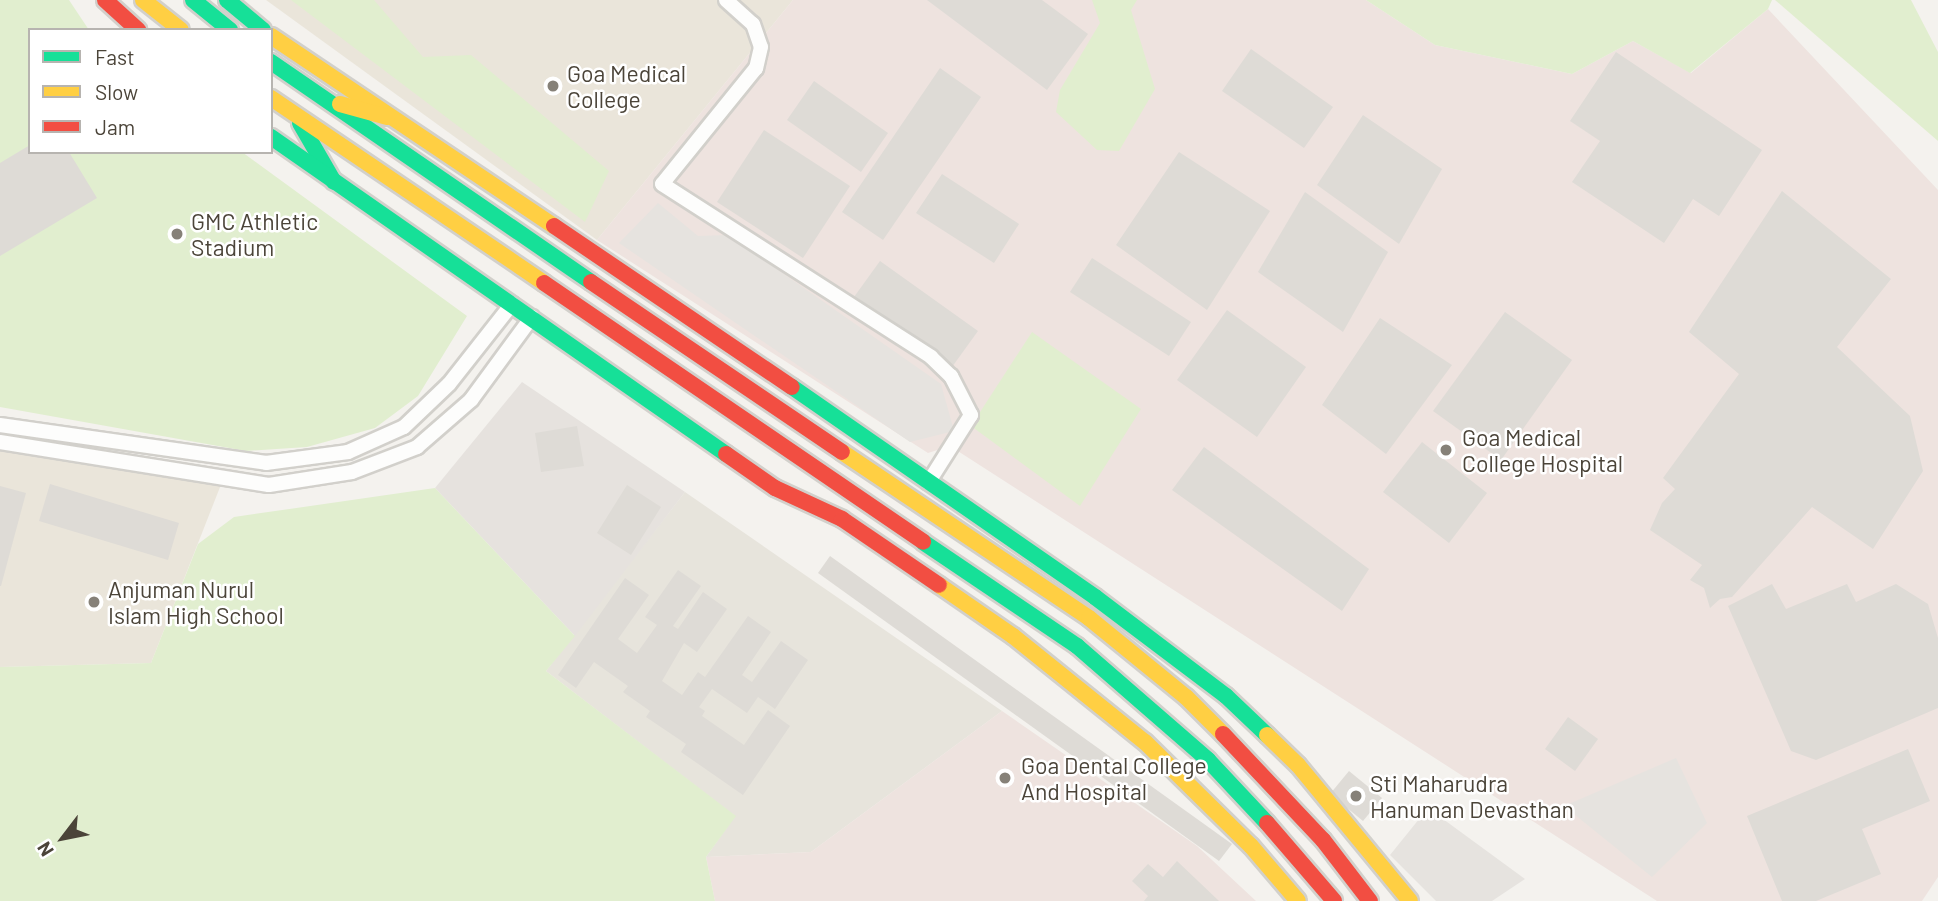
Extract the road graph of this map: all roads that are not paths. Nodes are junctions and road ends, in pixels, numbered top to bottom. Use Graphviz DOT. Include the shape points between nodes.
graph roads {
  1 [pos="105,0"];
  2 [pos="143,0"];
  3 [pos="193,0"];
  4 [pos="227,0"];
  5 [pos="726,0"];
  6 [pos="136,28"];
  7 [pos="178,28"];
  8 [pos="228,28"];
  9 [pos="261,28"];
  10 [pos="273,37"];
  11 [pos="273,64"];
  12 [pos="315,96"];
  13 [pos="273,99"];
  14 [pos="297,117"];
  15 [pos="387,117"];
  16 [pos="273,138"];
  17 [pos="334,182"];
  18 [pos="512,304"];
  19 [pos="532,317"];
  20 [pos="0,425"];
  21 [pos="0,442"];
  22 [pos="928,482"];
  23 [pos="1298,901"];
  24 [pos="1334,901"];
  25 [pos="1370,901"];
  26 [pos="1410,901"];
  1 -- 6 [label="main road"];
  2 -- 7 [label="main road"];
  3 -- 8 [label="main road"];
  4 -- 9 [label="main road"];
  5 -- 22 [label="street" via="753,24 761,47 756,68 662,184 931,357 951,376 971,415"];
  10 -- 15 [label="main road"];
  11 -- 12 [label="main road"];
  12 -- 15 [label="main road"];
  12 -- 25 [label="main road" via="1007,559 1156,671 1262,772"];
  13 -- 14 [label="main road"];
  14 -- 17 [label="main road"];
  14 -- 24 [label="main road" via="1077,646 1169,723 1305,863"];
  15 -- 22 [label="main road" via="712,332"];
  16 -- 17 [label="main road"];
  17 -- 18 [label="main road"];
  18 -- 19 [label="main road"];
  18 -- 20 [label="street" via="449,384 404,427 348,452 266,463"];
  19 -- 21 [label="street" via="471,400 417,447 352,472 269,485"];
  19 -- 23 [label="main road" via="775,488 842,519 1080,687 1205,799"];
  22 -- 26 [label="main road" via="1095,597 1226,696 1298,765"];
}
